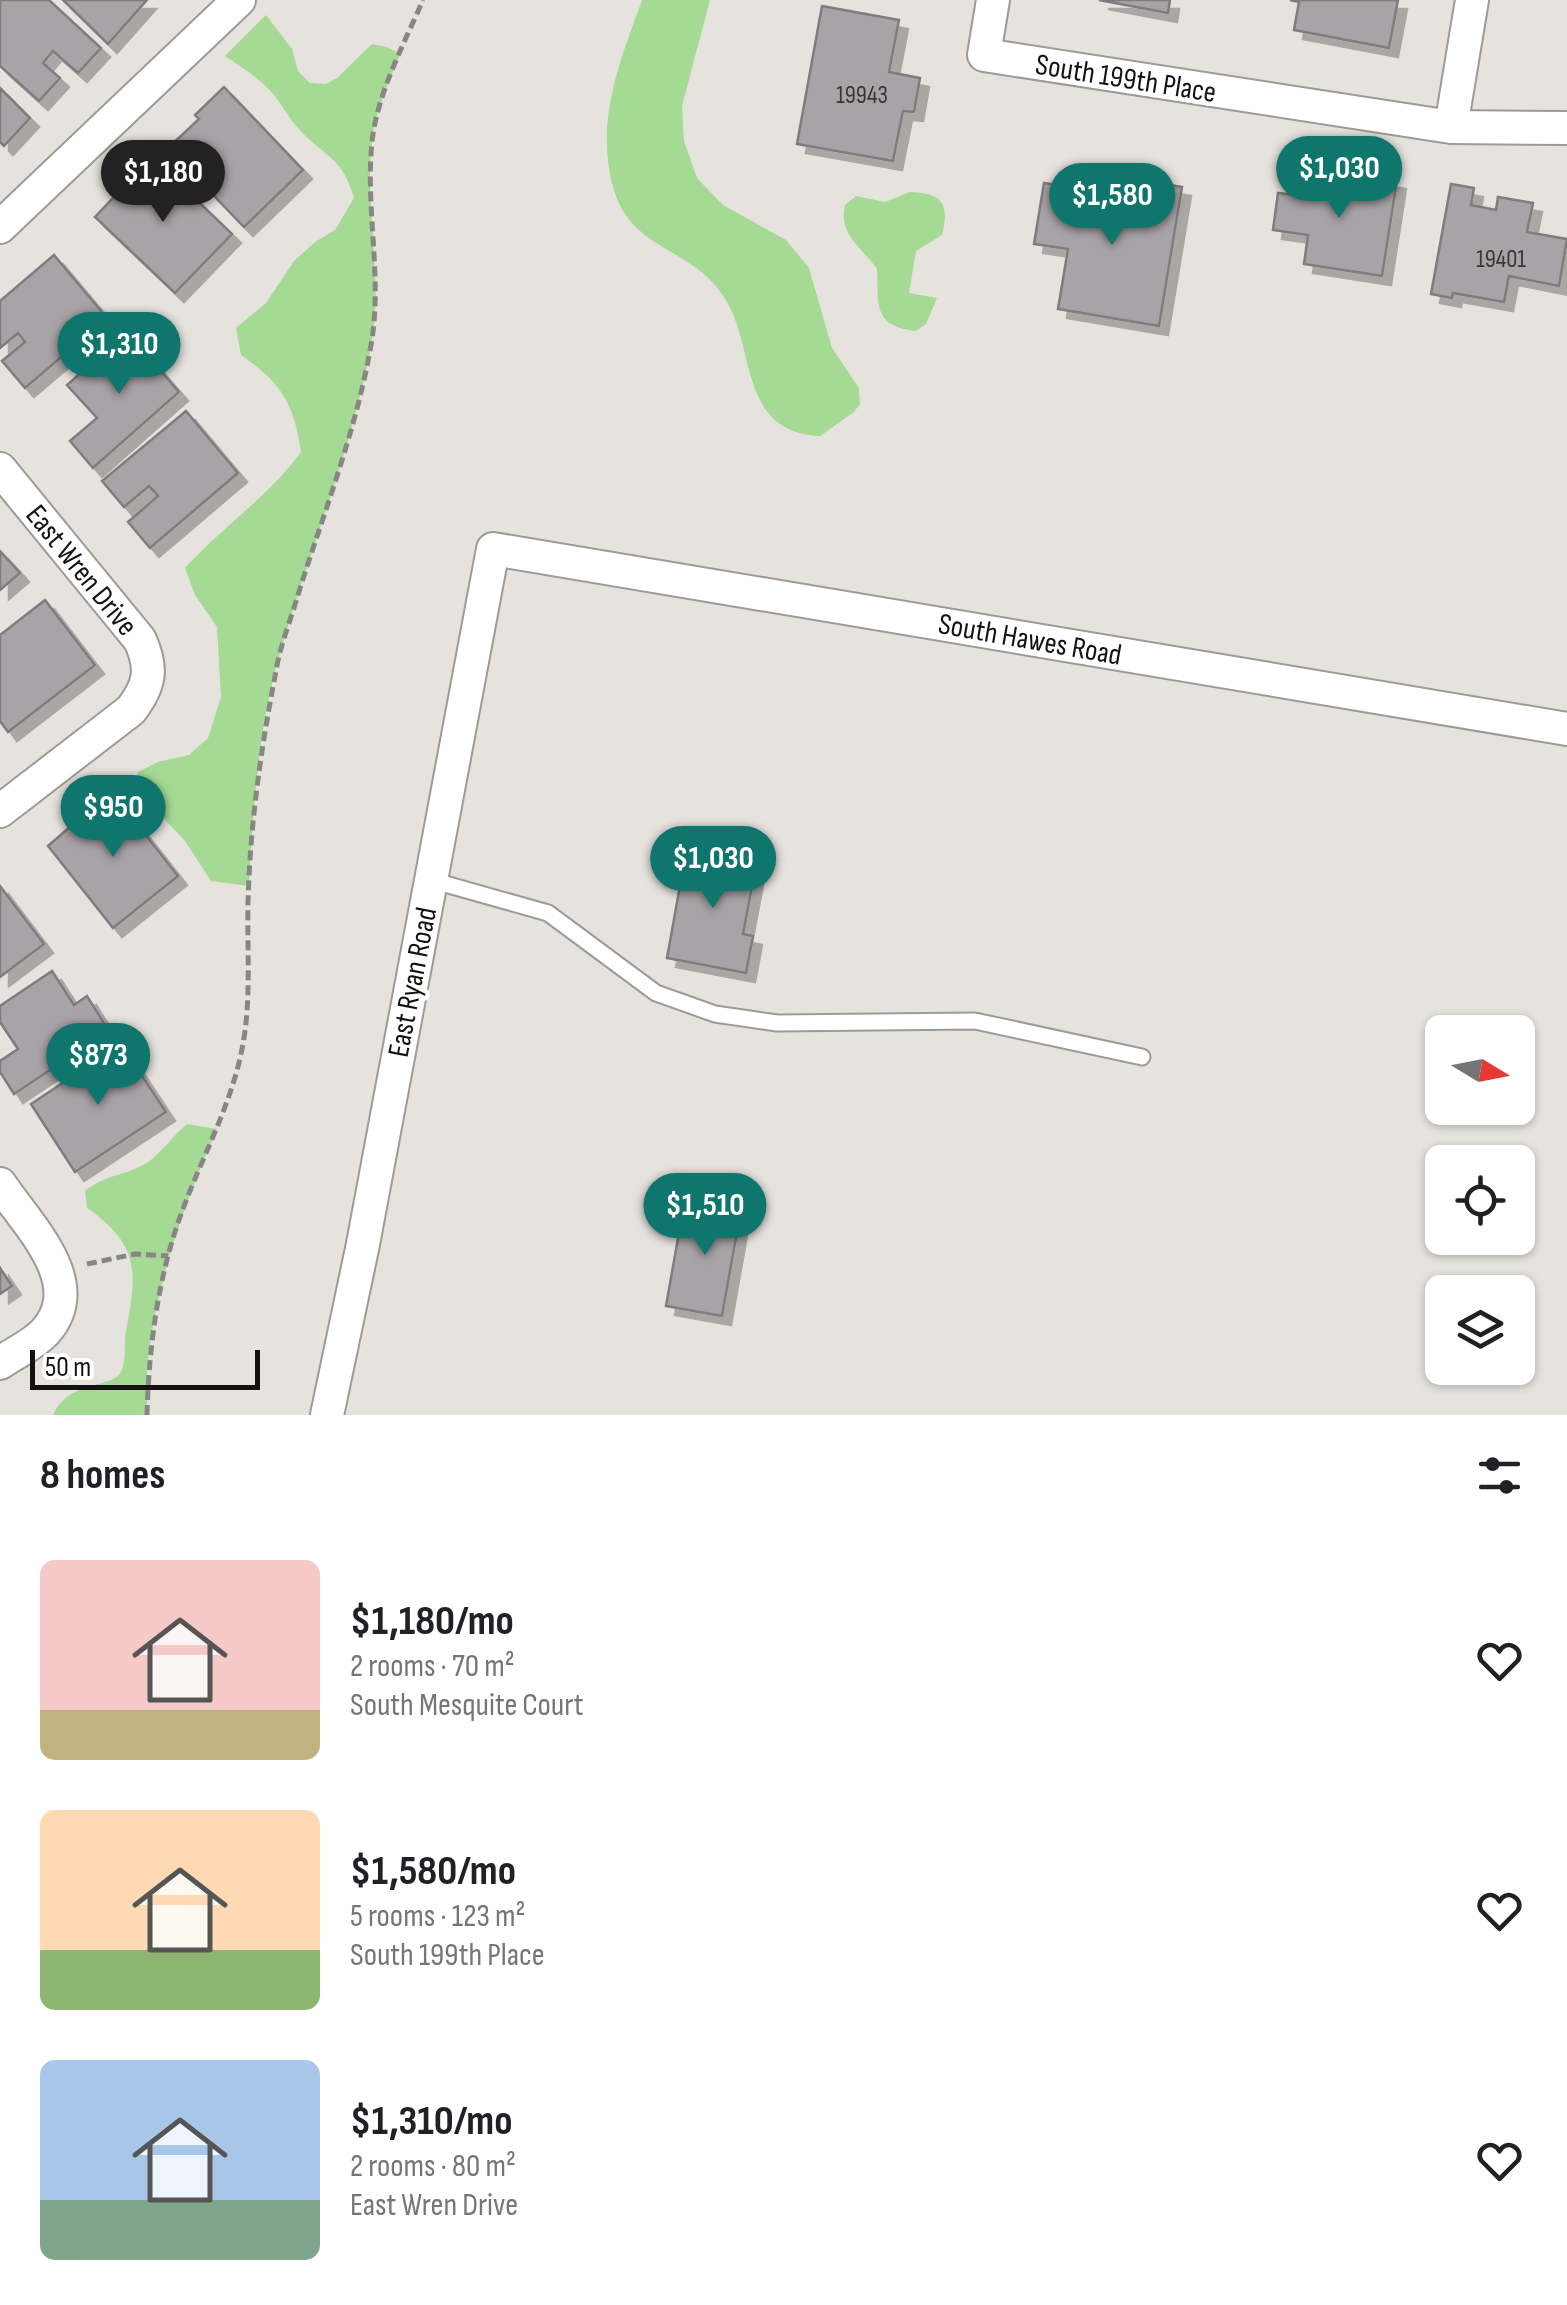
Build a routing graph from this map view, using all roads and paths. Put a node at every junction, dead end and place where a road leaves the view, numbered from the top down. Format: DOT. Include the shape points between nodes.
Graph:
graph roads {
  1 [pos="240,0"];
  2 [pos="423,0"];
  3 [pos="993,0"];
  4 [pos="1472,0"];
  5 [pos="1451,127"];
  6 [pos="1567,128"];
  7 [pos="0,227"];
  8 [pos="0,469"];
  9 [pos="493,548"];
  10 [pos="1567,729"];
  11 [pos="0,810"];
  12 [pos="431,880"];
  13 [pos="1142,1056"];
  14 [pos="0,1184"];
  15 [pos="168,1256"];
  16 [pos="56,1266"];
  17 [pos="0,1363"];
  18 [pos="146,1415"];
  19 [pos="326,1415"];
  1 -- 7 [label="street"];
  2 -- 15 [label="path" via="372,138 372,342 344,460 277,664 261,747 244,1043 231,1095"];
  3 -- 5 [label="street, South 199th Place" via="984,54"];
  4 -- 5 [label="street"];
  5 -- 6 [label="street, South 199th Place"];
  8 -- 11 [label="street, East Wren Drive" via="140,640 150,677 131,710"];
  9 -- 10 [label="street, South Hawes Road"];
  9 -- 12 [label="street, East Ryan Road"];
  12 -- 13 [label="lane" via="548,913 656,993 715,1014 777,1023 975,1021"];
  12 -- 19 [label="street, East Ryan Road"];
  14 -- 16 [label="street"];
  15 -- 16 [label="path"];
  15 -- 18 [label="path" via="149,1347"];
  16 -- 17 [label="street" via="62,1284 56,1318 42,1336"];
}
